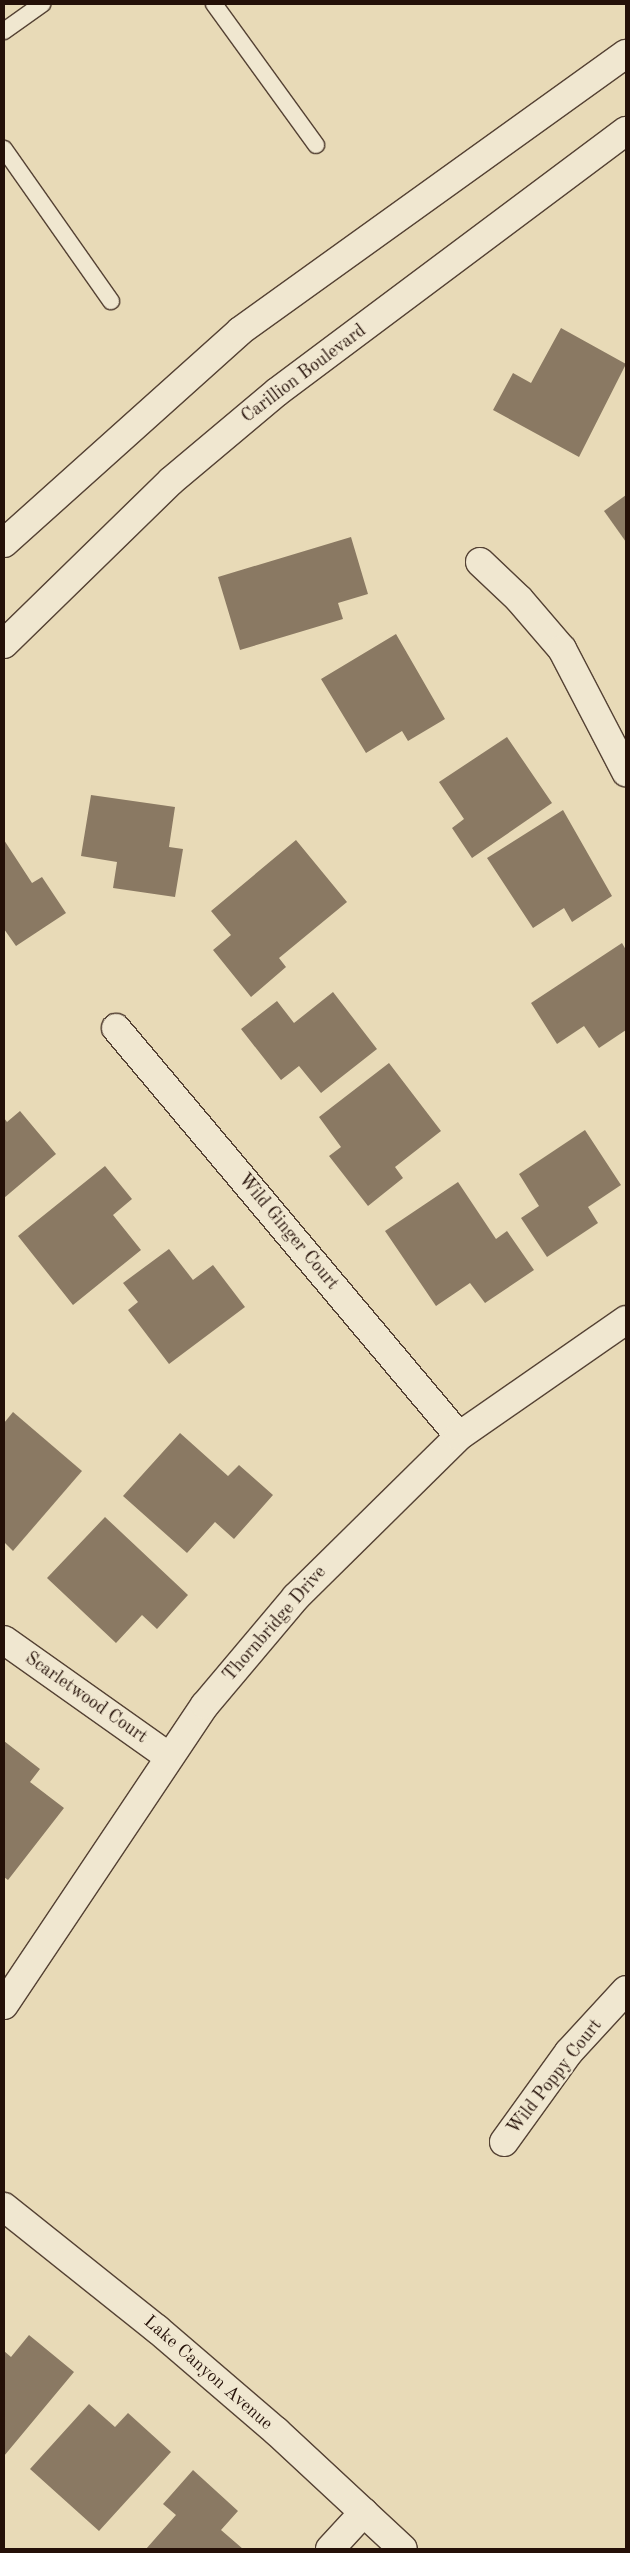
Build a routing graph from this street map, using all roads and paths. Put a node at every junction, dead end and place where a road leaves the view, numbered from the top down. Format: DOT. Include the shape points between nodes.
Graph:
graph roads {
  1 [pos="42,4"];
  2 [pos="214,4"];
  3 [pos="4,31"];
  4 [pos="626,54"];
  5 [pos="626,131"];
  6 [pos="316,145"];
  7 [pos="4,149"];
  8 [pos="111,301"];
  9 [pos="4,543"];
  10 [pos="480,562"];
  11 [pos="4,644"];
  12 [pos="626,772"];
  13 [pos="116,1028"];
  14 [pos="626,1320"];
  15 [pos="459,1436"];
  16 [pos="4,1640"];
  17 [pos="169,1757"];
  18 [pos="626,1990"];
  19 [pos="4,2005"];
  20 [pos="504,2142"];
  21 [pos="4,2207"];
  22 [pos="364,2512"];
  23 [pos="330,2549"];
  24 [pos="403,2549"];
  1 -- 3 [label="lane"];
  2 -- 6 [label="lane"];
  4 -- 9 [label="street" via="240,330"];
  5 -- 11 [label="street, Carillion Boulevard" via="277,392 171,481"];
  7 -- 8 [label="lane"];
  10 -- 12 [label="street" via="519,599 562,649"];
  13 -- 15 [label="street, Wild Ginger Court"];
  14 -- 15 [label="street, Thornbridge Drive"];
  15 -- 17 [label="street, Thornbridge Drive" via="296,1597 205,1705"];
  16 -- 17 [label="street, Scarletwood Court"];
  17 -- 19 [label="street, Thornbridge Drive"];
  18 -- 20 [label="street, Wild Poppy Court" via="569,2052"];
  21 -- 22 [label="street, Lake Canyon Avenue" via="157,2329"];
  22 -- 23 [label="street"];
  22 -- 24 [label="street, Lake Canyon Avenue"];
}
